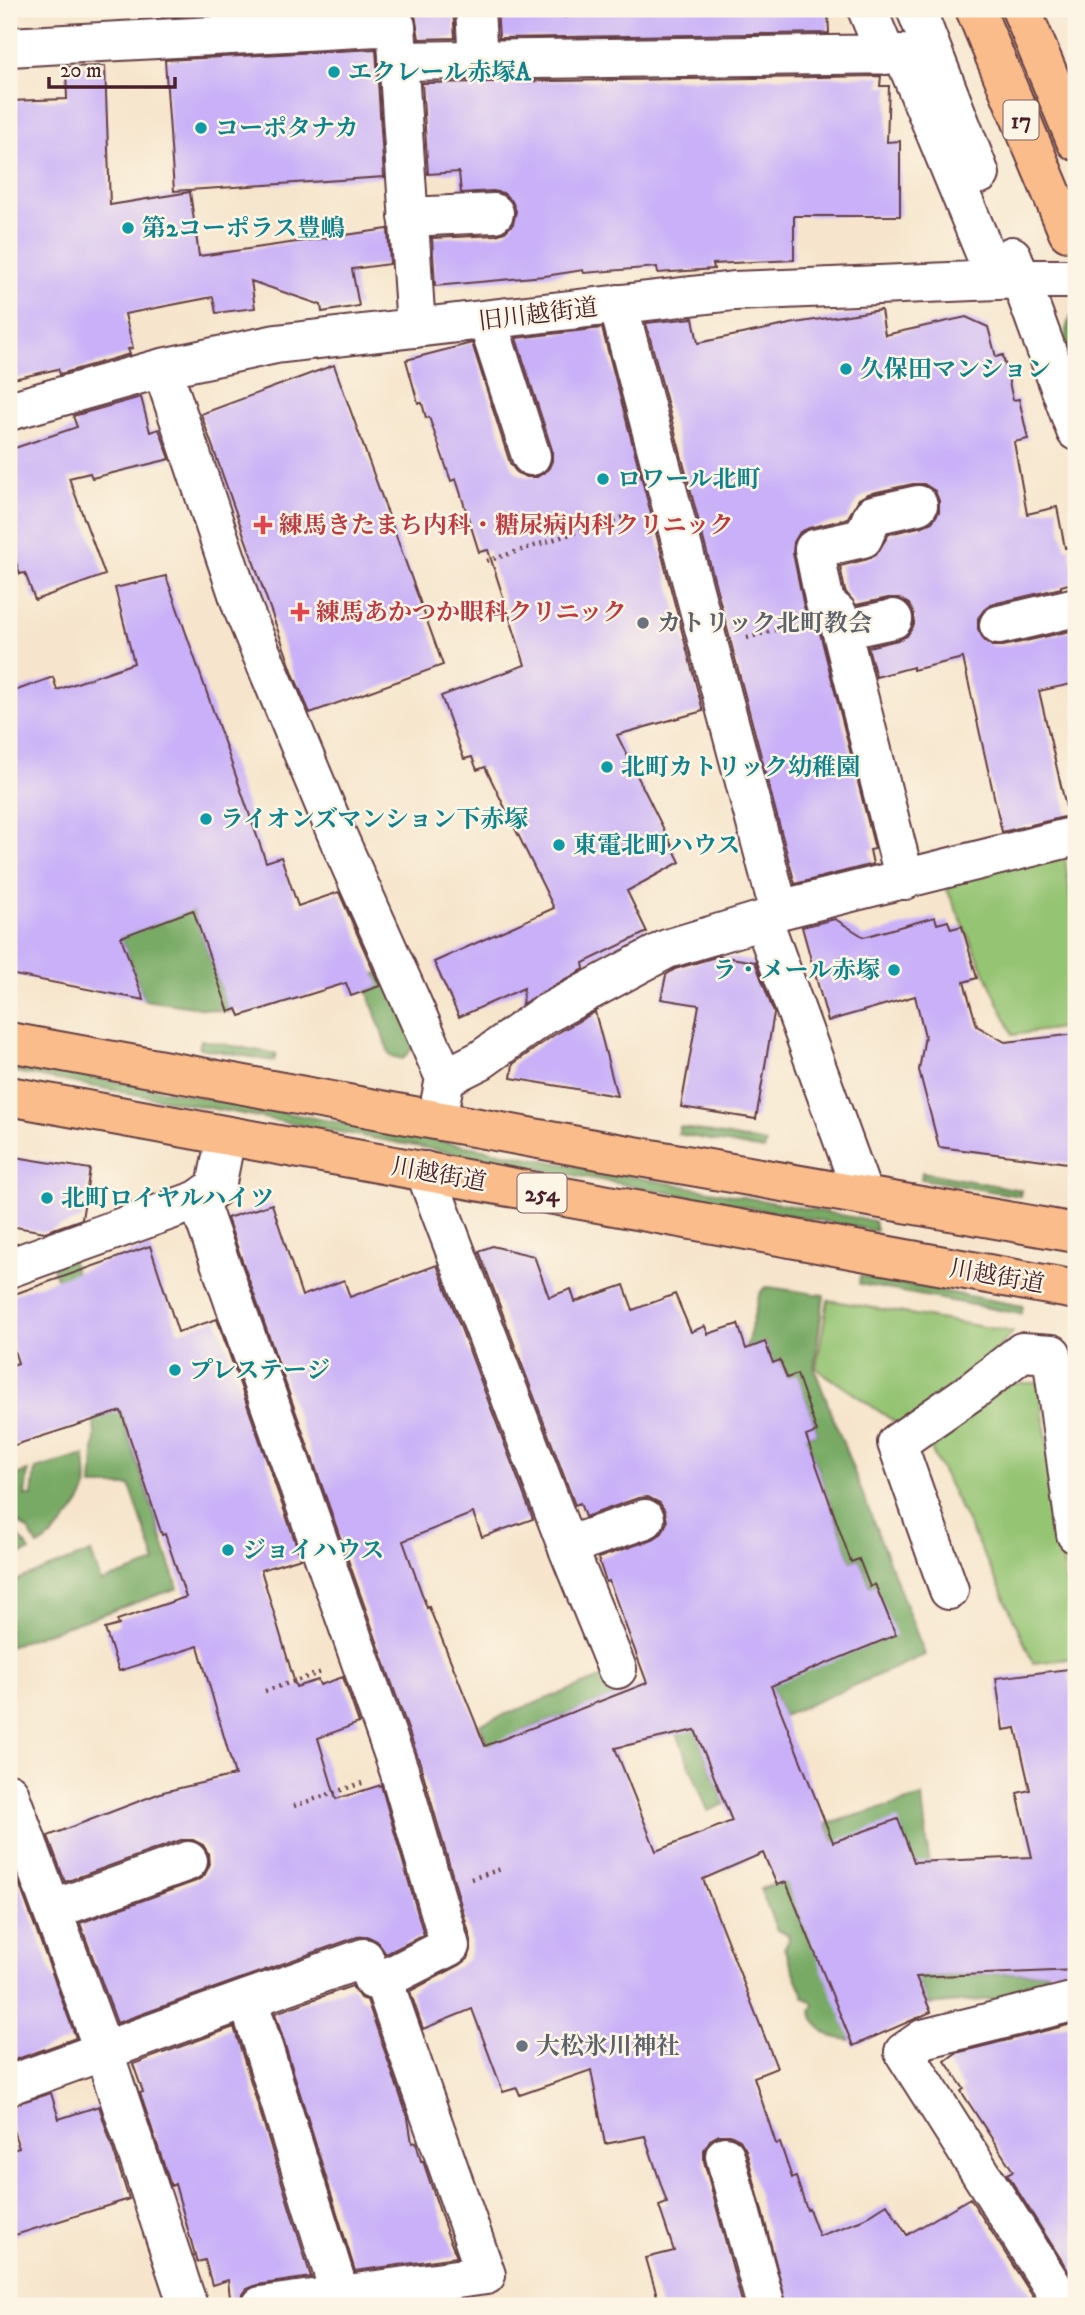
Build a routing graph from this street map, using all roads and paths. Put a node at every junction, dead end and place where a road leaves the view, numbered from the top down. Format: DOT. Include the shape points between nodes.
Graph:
graph roads {
  1 [pos="475,9"];
  2 [pos="867,9"];
  3 [pos="916,9"];
  4 [pos="975,9"];
  5 [pos="1021,9"];
  6 [pos="9,47"];
  7 [pos="886,55"];
  8 [pos="398,61"];
  9 [pos="478,61"];
  10 [pos="1076,141"];
  11 [pos="494,213"];
  12 [pos="408,217"];
  13 [pos="1068,232"];
  14 [pos="1009,279"];
  15 [pos="1076,279"];
  16 [pos="618,304"];
  17 [pos="487,320"];
  18 [pos="416,328"];
  19 [pos="162,368"];
  20 [pos="9,411"];
  21 [pos="1076,431"];
  22 [pos="531,456"];
  23 [pos="671,502"];
  24 [pos="918,505"];
  25 [pos="487,561"];
  26 [pos="1076,607"];
  27 [pos="893,619"];
  28 [pos="839,622"];
  29 [pos="999,625"];
  30 [pos="709,649"];
  31 [pos="1076,836"];
  32 [pos="905,880"];
  33 [pos="771,915"];
  34 [pos="9,1042"];
  35 [pos="445,1078"];
  36 [pos="9,1096"];
  37 [pos="437,1120"];
  38 [pos="226,1136"];
  39 [pos="425,1171"];
  40 [pos="863,1195"];
  41 [pos="198,1200"];
  42 [pos="1076,1233"];
  43 [pos="9,1268"];
  44 [pos="1076,1290"];
  45 [pos="645,1519"];
  46 [pos="1076,1534"];
  47 [pos="567,1546"];
  48 [pos="949,1590"];
  49 [pos="360,1660"];
  50 [pos="617,1669"];
  51 [pos="265,1691"];
  52 [pos="399,1770"];
  53 [pos="9,1793"];
  54 [pos="294,1806"];
  55 [pos="188,1861"];
  56 [pos="52,1910"];
  57 [pos="383,1980"];
  58 [pos="248,1999"];
  59 [pos="1076,2001"];
  60 [pos="103,2049"];
  61 [pos="9,2085"];
  62 [pos="725,2156"];
  63 [pos="340,2295"];
  64 [pos="188,2306"];
  65 [pos="261,2306"];
  66 [pos="766,2306"];
  67 [pos="1065,2306"];
  1 -- 9 [label="street"];
  2 -- 7 [label="street"];
  3 -- 14 [label="street"];
  4 -- 13 [label="highway, 17"];
  5 -- 10 [label="highway, 17"];
  6 -- 8 [label="street" via="396,26"];
  7 -- 9 [label="street"];
  7 -- 14 [label="street" via="902,54"];
  8 -- 9 [label="street"];
  8 -- 12 [label="street"];
  11 -- 12 [label="street"];
  12 -- 18 [label="street"];
  14 -- 15 [label="street, 旧川越街道"];
  14 -- 16 [label="street, 旧川越街道" via="734,291"];
  14 -- 21 [label="street"];
  16 -- 17 [label="street, 旧川越街道"];
  16 -- 23 [label="street"];
  17 -- 18 [label="street, 旧川越街道"];
  17 -- 22 [label="street"];
  18 -- 19 [label="street, 旧川越街道" via="276,344"];
  19 -- 20 [label="street, 旧川越街道"];
  19 -- 35 [label="street" via="243,609"];
  23 -- 25 [label="path"];
  23 -- 30 [label="street"];
  24 -- 28 [label="street" via="873,515 863,538 814,549 825,603"];
  26 -- 29 [label="street"];
  27 -- 28 [label="street"];
  28 -- 30 [label="path"];
  28 -- 32 [label="street"];
  30 -- 33 [label="street"];
  31 -- 32 [label="street"];
  32 -- 33 [label="street"];
  33 -- 35 [label="street" via="667,949 542,1016 481,1060"];
  33 -- 40 [label="street"];
  34 -- 37 [label="highway, 254"];
  35 -- 37 [label="street"];
  36 -- 38 [label="highway, 川越街道 / 254"];
  37 -- 40 [label="highway, 254"];
  38 -- 39 [label="highway, 川越街道 / 254"];
  38 -- 41 [label="street" via="216,1187"];
  39 -- 44 [label="highway, 川越街道 / 254"];
  39 -- 47 [label="street"];
  40 -- 42 [label="highway, 254"];
  41 -- 43 [label="street"];
  41 -- 49 [label="street"];
  45 -- 47 [label="street"];
  46 -- 48 [label="street" via="1052,1354 1022,1352 897,1443"];
  47 -- 50 [label="street"];
  49 -- 51 [label="path"];
  49 -- 52 [label="street"];
  52 -- 54 [label="path"];
  52 -- 57 [label="street" via="450,1946"];
  53 -- 56 [label="street"];
  55 -- 56 [label="street"];
  56 -- 60 [label="street"];
  57 -- 58 [label="street" via="373,1980 364,1958"];
  57 -- 63 [label="street" via="486,2275"];
  58 -- 60 [label="street"];
  58 -- 63 [label="street"];
  59 -- 67 [label="street" via="923,2039 904,2052"];
  60 -- 61 [label="street"];
  60 -- 64 [label="street"];
  62 -- 66 [label="street"];
  63 -- 65 [label="street"];
}
